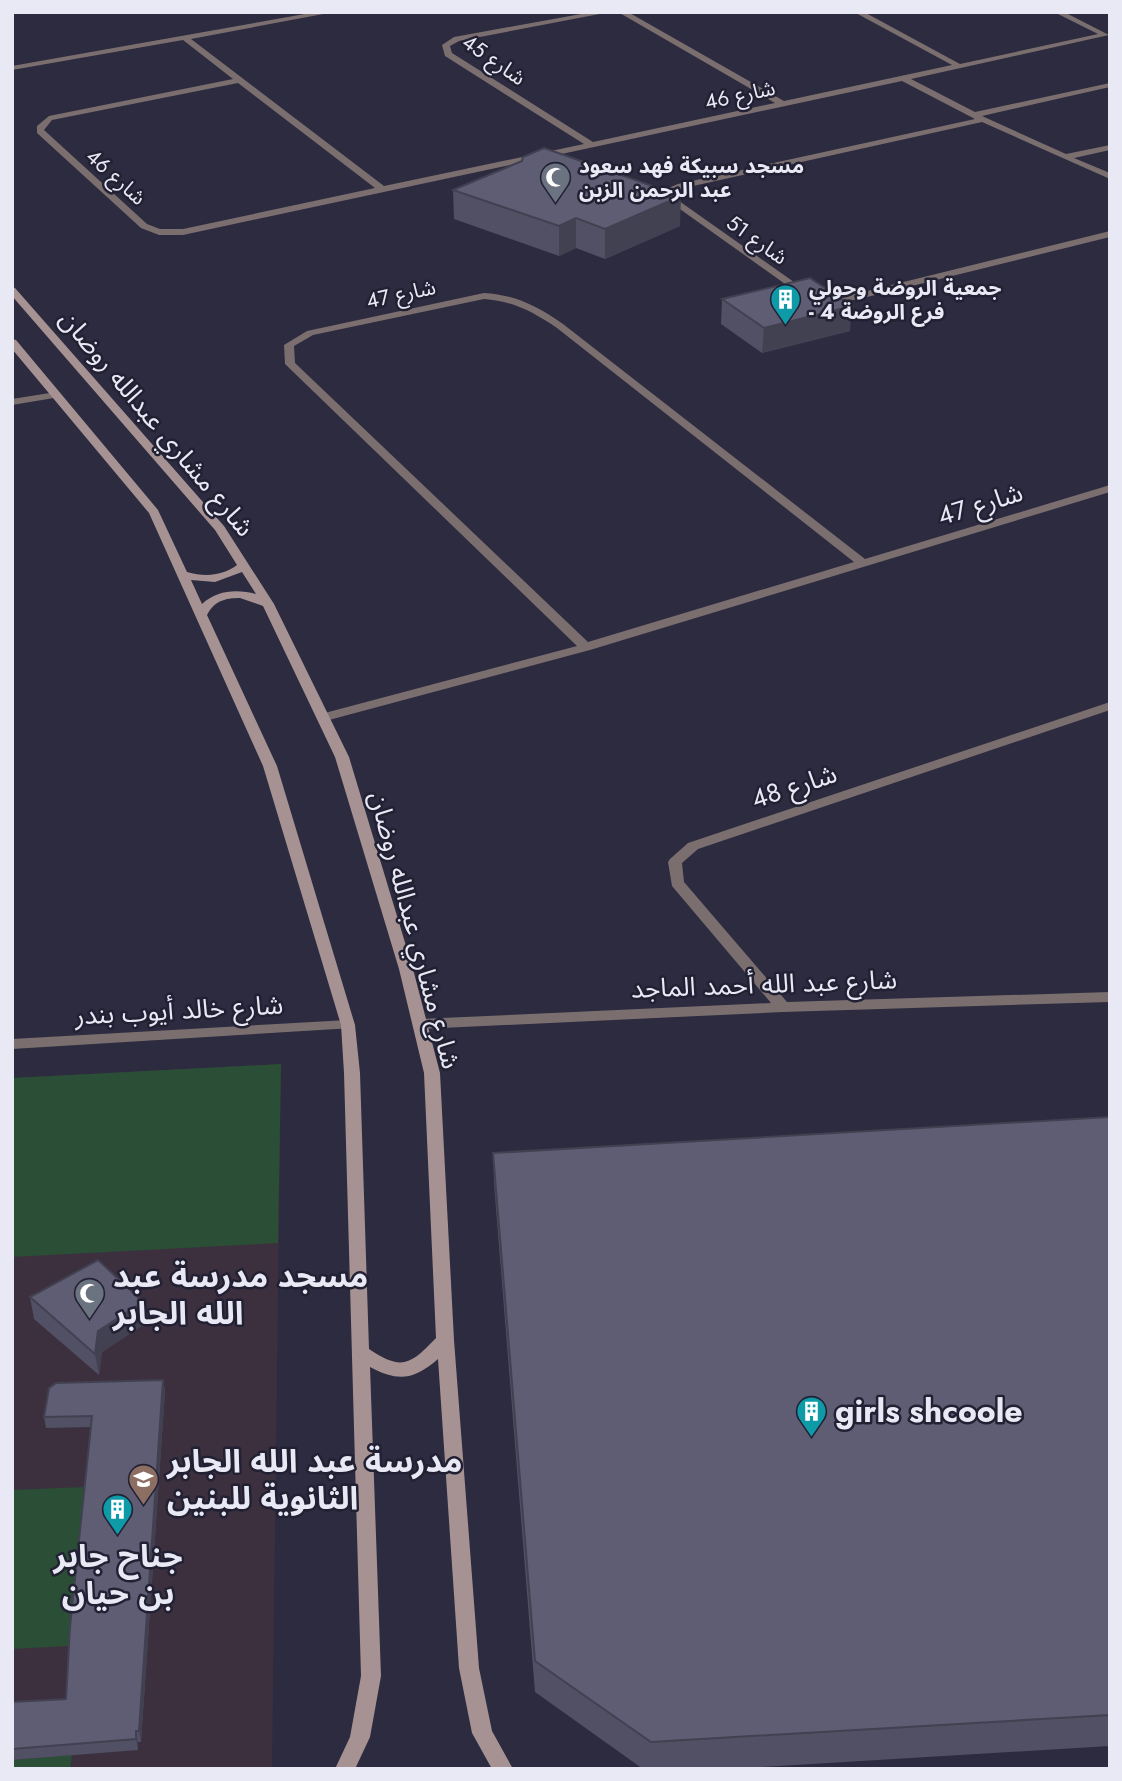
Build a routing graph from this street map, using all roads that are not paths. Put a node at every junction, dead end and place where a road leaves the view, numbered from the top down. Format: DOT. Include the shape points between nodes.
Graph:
graph roads {
  1 [pos="330,12"];
  2 [pos="606,12"];
  3 [pos="622,12"];
  4 [pos="858,12"];
  5 [pos="1058,12"];
  6 [pos="1107,36"];
  7 [pos="185,38"];
  8 [pos="957,65"];
  9 [pos="12,68"];
  10 [pos="901,77"];
  11 [pos="240,80"];
  12 [pos="1110,85"];
  13 [pos="783,104"];
  14 [pos="977,117"];
  15 [pos="592,145"];
  16 [pos="1110,147"];
  17 [pos="1065,157"];
  18 [pos="1110,176"];
  19 [pos="383,190"];
  20 [pos="1110,234"];
  21 [pos="12,290"];
  22 [pos="12,342"];
  23 [pos="56,395"];
  24 [pos="12,402"];
  25 [pos="1110,488"];
  26 [pos="863,563"];
  27 [pos="244,565"];
  28 [pos="182,574"];
  29 [pos="268,604"];
  30 [pos="201,615"];
  31 [pos="586,647"];
  32 [pos="1110,706"];
  33 [pos="325,717"];
  34 [pos="1110,997"];
  35 [pos="783,1007"];
  36 [pos="420,1024"];
  37 [pos="348,1026"];
  38 [pos="12,1044"];
  39 [pos="446,1340"];
  40 [pos="361,1352"];
  41 [pos="345,1769"];
  42 [pos="503,1769"];
  1 -- 7 [label="street"];
  2 -- 15 [label="street, شارع 45" via="457,39 446,45 448,54"];
  3 -- 13 [label="street"];
  4 -- 8 [label="street"];
  5 -- 6 [label="street"];
  6 -- 8 [label="street, شارع 46"];
  7 -- 9 [label="street"];
  7 -- 11 [label="street"];
  8 -- 10 [label="street, شارع 46"];
  10 -- 13 [label="street, شارع 46"];
  10 -- 14 [label="street"];
  11 -- 19 [label="street"];
  11 -- 19 [label="street, شارع 46" via="49,118 40,131 144,226 159,232 183,232"];
  12 -- 14 [label="street"];
  13 -- 15 [label="street, شارع 46"];
  14 -- 17 [label="street"];
  14 -- 20 [label="street, شارع 51" via="681,186 667,197 798,289 840,297"];
  15 -- 19 [label="street, شارع 46"];
  16 -- 17 [label="street"];
  17 -- 18 [label="street"];
  21 -- 27 [label="street, شارع مشاري عبدالله روضان" via="220,528"];
  22 -- 23 [label="street"];
  23 -- 24 [label="street"];
  23 -- 28 [label="street" via="153,512"];
  25 -- 26 [label="street, شارع 47"];
  26 -- 31 [label="street, شارع 47"];
  26 -- 31 [label="street, شارع 47" via="560,326 510,296 484,296 310,332 289,345 290,364"];
  27 -- 28 [label="street" via="224,577 201,579"];
  27 -- 29 [label="street, شارع مشاري عبدالله روضان"];
  28 -- 30 [label="street"];
  29 -- 30 [label="street" via="251,596 228,595 204,607"];
  29 -- 33 [label="street, شارع مشاري عبدالله روضان"];
  30 -- 37 [label="street" via="270,766"];
  31 -- 33 [label="street, شارع 47"];
  32 -- 35 [label="street, شارع 48" via="693,846 675,862 677,883"];
  33 -- 36 [label="street, شارع مشاري عبدالله روضان" via="342,757"];
  34 -- 35 [label="street, شارع عبد الله أحمد الماجد"];
  35 -- 36 [label="street, شارع عبد الله أحمد الماجد"];
  36 -- 39 [label="street, شارع مشاري عبدالله روضان" via="432,1073"];
  37 -- 38 [label="street, شارع خالد أيوب بندر"];
  37 -- 40 [label="street"];
  39 -- 40 [label="street" via="420,1367 402,1372 382,1368"];
  39 -- 42 [label="street, شارع مشاري عبدالله روضان" via="469,1668 482,1733"];
  40 -- 41 [label="street" via="371,1676 360,1737"];
}
